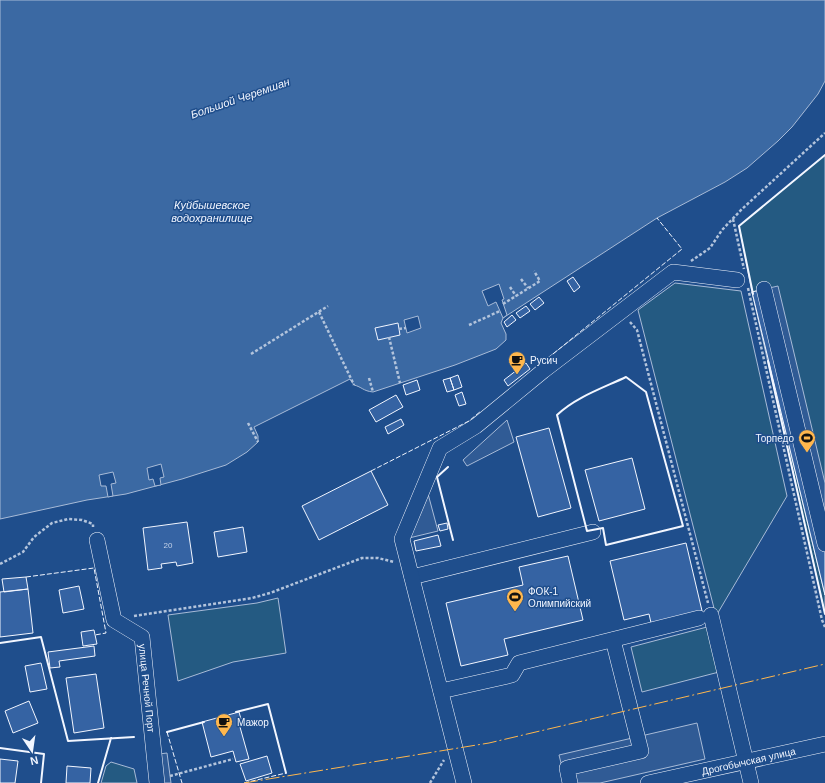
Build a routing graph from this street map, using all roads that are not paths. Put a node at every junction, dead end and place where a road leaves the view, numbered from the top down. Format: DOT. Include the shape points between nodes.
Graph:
graph roads {
  1 [pos="743,278"];
  2 [pos="764,289"];
  3 [pos="593,532"];
  4 [pos="97,540"];
  5 [pos="825,544"];
  6 [pos="411,574"];
  7 [pos="613,640"];
  8 [pos="441,691"];
  9 [pos="825,744"];
  10 [pos="746,761"];
  11 [pos="163,780"];
  12 [pos="464,783"];
  13 [pos="570,783"];
  14 [pos="648,783"];
  15 [pos="751,783"];
  1 -- 6 [label="street" via="673,272 543,371 476,426 440,448 402,539"];
  2 -- 5 [label="street"];
  3 -- 6 [label="street"];
  4 -- 11 [label="street, улица Речной Порт" via="114,620 142,637"];
  6 -- 8 [label="street"];
  7 -- 8 [label="street" via="518,663 512,675"];
  7 -- 10 [label="street" via="705,617"];
  7 -- 13 [label="street" via="641,751 566,768"];
  8 -- 12 [label="street"];
  9 -- 10 [label="street, Дрогобычская улица"];
  10 -- 14 [label="street, Дрогобычская улица"];
  10 -- 15 [label="street"];
}
